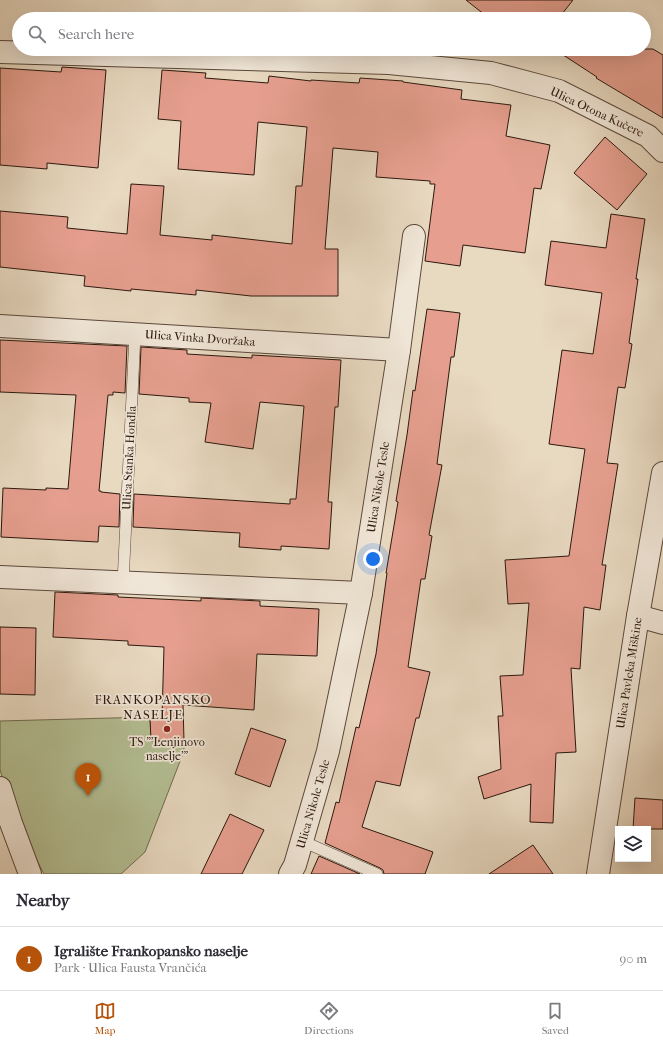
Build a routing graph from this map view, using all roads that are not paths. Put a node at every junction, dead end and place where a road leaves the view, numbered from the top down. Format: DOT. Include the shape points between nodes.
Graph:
graph roads {
  1 [pos="0,52"];
  2 [pos="12,52"];
  3 [pos="156,56"];
  4 [pos="663,151"];
  5 [pos="414,236"];
  6 [pos="0,326"];
  7 [pos="135,334"];
  8 [pos="399,350"];
  9 [pos="663,473"];
  10 [pos="0,577"];
  11 [pos="123,583"];
  12 [pos="361,593"];
  13 [pos="638,616"];
  14 [pos="663,623"];
  15 [pos="0,788"];
  16 [pos="302,841"];
  17 [pos="30,874"];
  18 [pos="290,874"];
  19 [pos="377,874"];
  20 [pos="598,874"];
  1 -- 2 [label="street, Ulica Otona Kučere"];
  3 -- 4 [label="street, Ulica Otona Kučere" via="389,62 491,73 558,91 648,136"];
  5 -- 8 [label="street, Ulica Nikole Tesle"];
  6 -- 7 [label="street, Ulica Vinka Dvoržaka"];
  7 -- 8 [label="street, Ulica Vinka Dvoržaka"];
  7 -- 11 [label="lane, Ulica Stanka Hondla"];
  8 -- 12 [label="street, Ulica Nikole Tesle"];
  9 -- 13 [label="street, Ulica Pavleka Miškine"];
  10 -- 11 [label="street"];
  11 -- 12 [label="street"];
  12 -- 16 [label="street, Ulica Nikole Tesle" via="328,751"];
  13 -- 14 [label="street"];
  13 -- 20 [label="street, Ulica Pavleka Miškine"];
  15 -- 17 [label="street"];
  16 -- 18 [label="street, Ulica Nikole Tesle"];
  16 -- 19 [label="lane"];
}
